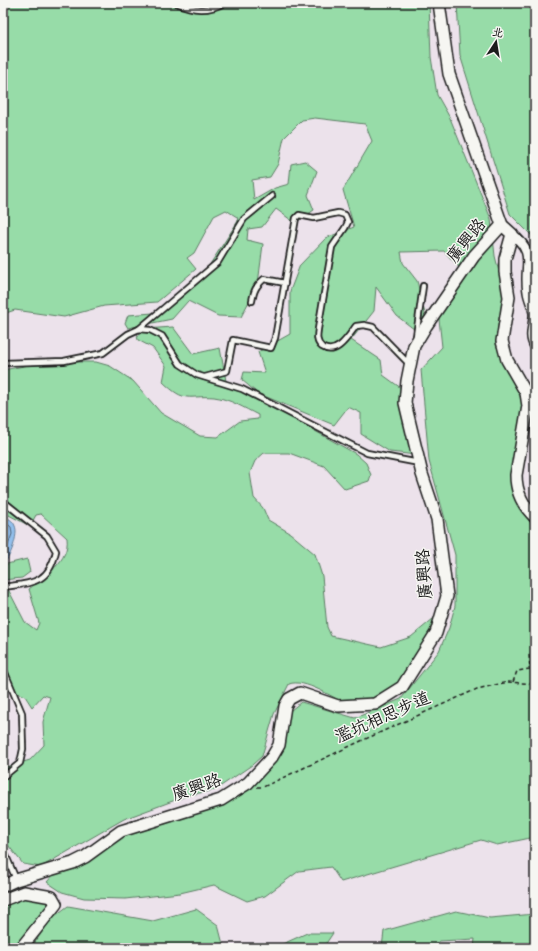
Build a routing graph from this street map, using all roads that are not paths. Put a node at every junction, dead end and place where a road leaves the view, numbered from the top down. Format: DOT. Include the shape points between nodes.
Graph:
graph roads {
  1 [pos="176,3"];
  2 [pos="224,3"];
  3 [pos="439,3"];
  4 [pos="272,196"];
  5 [pos="502,225"];
  6 [pos="512,234"];
  7 [pos="285,283"];
  8 [pos="423,286"];
  9 [pos="252,301"];
  10 [pos="139,329"];
  11 [pos="535,329"];
  12 [pos="416,344"];
  13 [pos="533,344"];
  14 [pos="3,363"];
  15 [pos="410,365"];
  16 [pos="206,377"];
  17 [pos="419,463"];
  18 [pos="3,501"];
  19 [pos="535,518"];
  20 [pos="3,587"];
  21 [pos="3,668"];
  22 [pos="3,777"];
  23 [pos="3,850"];
  24 [pos="16,880"];
  25 [pos="3,886"];
  26 [pos="3,900"];
  27 [pos="21,948"];
  1 -- 2 [label="lane" via="200,10"];
  3 -- 5 [label="street, 廣興路" via="449,74"];
  4 -- 10 [label="lane" via="244,219 218,262"];
  5 -- 6 [label="street"];
  5 -- 12 [label="street, 廣興路" via="474,256"];
  6 -- 13 [label="street" via="528,251 527,292 534,313"];
  6 -- 19 [label="street" via="505,259 509,297 502,341 507,360 526,393 528,406 516,484 523,504"];
  7 -- 9 [label="lane" via="264,279 253,292"];
  7 -- 15 [label="lane" via="296,218 299,215 314,218 338,213 345,215 348,222 332,247 318,329 317,338 320,345 326,350 336,349 356,326 364,325 373,327"];
  7 -- 16 [label="lane" via="271,348 233,340 227,371"];
  8 -- 12 [label="lane"];
  10 -- 14 [label="lane" via="103,353 64,361"];
  10 -- 16 [label="lane" via="150,330 162,336 180,364 197,375"];
  11 -- 13 [label="lane"];
  12 -- 15 [label="street, 廣興路"];
  15 -- 17 [label="street, 廣興路" via="405,403"];
  16 -- 17 [label="lane" via="242,389 367,453"];
  17 -- 24 [label="street, 廣興路" via="437,519 447,596 436,633 402,687 375,704 338,706 300,693 289,699 285,706 279,744 272,757 244,786 221,800 121,831 73,863"];
  18 -- 20 [label="lane" via="47,536 56,551 49,572 43,578 36,582"];
  21 -- 22 [label="lane" via="22,713 23,749 20,763"];
  23 -- 24 [label="lane"];
  24 -- 25 [label="street, 廣興路"];
  26 -- 27 [label="street" via="24,892 52,897 56,904"];
}
